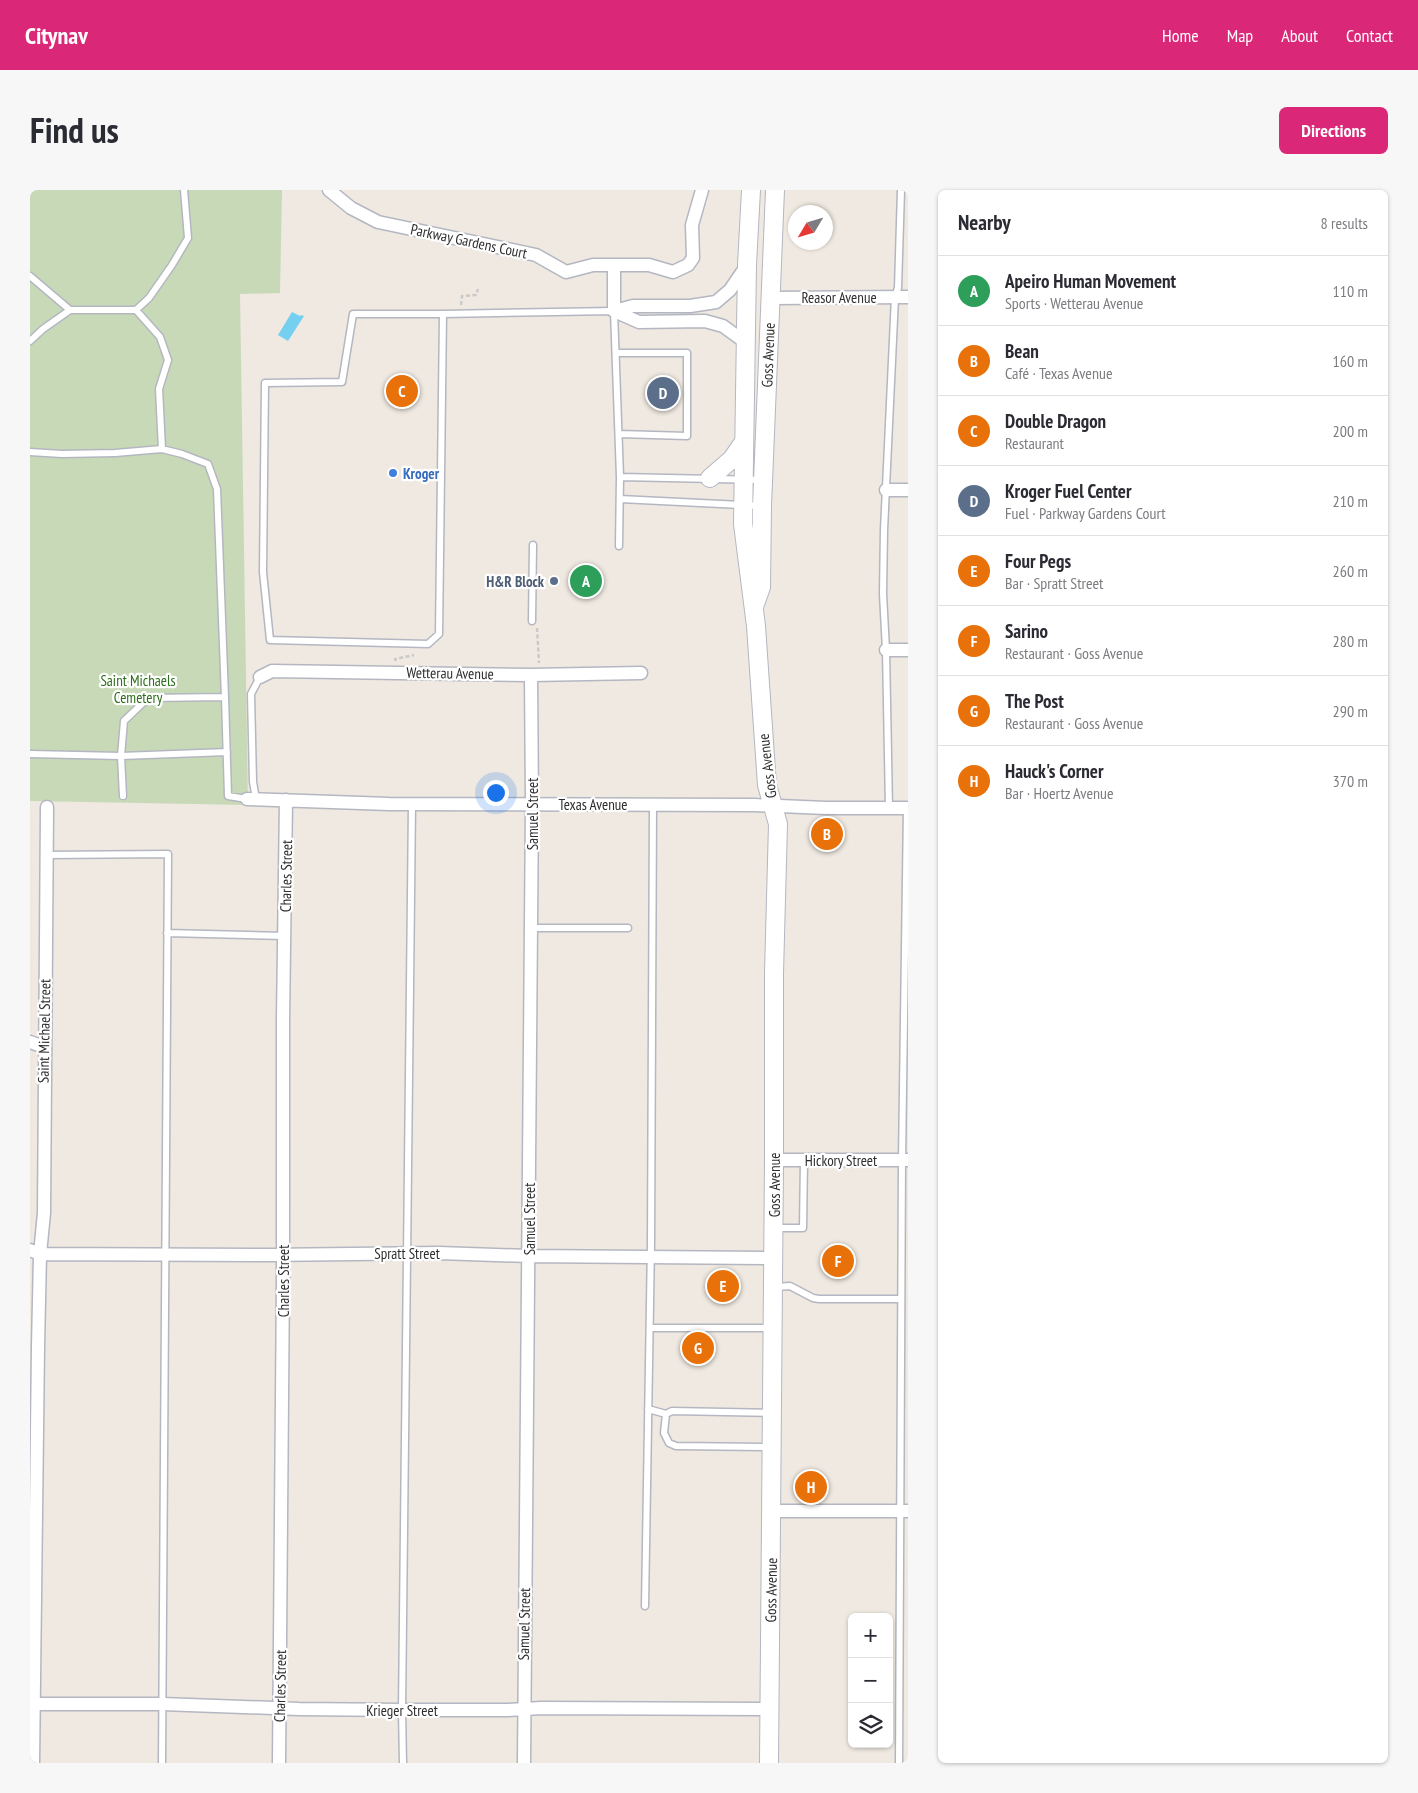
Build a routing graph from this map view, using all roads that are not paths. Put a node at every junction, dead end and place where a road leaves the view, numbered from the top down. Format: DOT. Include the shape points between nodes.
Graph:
graph roads {
  1 [pos="184,190"];
  2 [pos="329,190"];
  3 [pos="702,190"];
  4 [pos="751,190"];
  5 [pos="775,190"];
  6 [pos="901,190"];
  7 [pos="747,265"];
  8 [pos="614,266"];
  9 [pos="30,276"];
  10 [pos="901,297"];
  11 [pos="771,298"];
  12 [pos="70,310"];
  13 [pos="136,310"];
  14 [pos="614,311"];
  15 [pos="443,314"];
  16 [pos="30,341"];
  17 [pos="746,342"];
  18 [pos="616,353"];
  19 [pos="619,434"];
  20 [pos="743,443"];
  21 [pos="162,449"];
  22 [pos="30,452"];
  23 [pos="620,477"];
  24 [pos="710,478"];
  25 [pos="743,479"];
  26 [pos="763,480"];
  27 [pos="886,490"];
  28 [pos="908,490"];
  29 [pos="620,499"];
  30 [pos="743,504"];
  31 [pos="762,506"];
  32 [pos="533,545"];
  33 [pos="619,546"];
  34 [pos="754,609"];
  35 [pos="532,622"];
  36 [pos="886,650"];
  37 [pos="908,650"];
  38 [pos="642,673"];
  39 [pos="535,675"];
  40 [pos="260,677"];
  41 [pos="225,697"];
  42 [pos="227,752"];
  43 [pos="30,754"];
  44 [pos="121,756"];
  45 [pos="123,796"];
  46 [pos="252,799"];
  47 [pos="286,800"];
  48 [pos="412,804"];
  49 [pos="532,804"];
  50 [pos="654,805"];
  51 [pos="772,806"];
  52 [pos="47,807"];
  53 [pos="889,808"];
  54 [pos="907,808"];
  55 [pos="46,855"];
  56 [pos="531,928"];
  57 [pos="628,928"];
  58 [pos="167,933"];
  59 [pos="285,936"];
  60 [pos="30,1042"];
  61 [pos="44,1047"];
  62 [pos="774,1160"];
  63 [pos="804,1160"];
  64 [pos="905,1160"];
  65 [pos="774,1228"];
  66 [pos="35,1252"];
  67 [pos="408,1252"];
  68 [pos="164,1254"];
  69 [pos="283,1254"];
  70 [pos="528,1256"];
  71 [pos="651,1257"];
  72 [pos="774,1258"];
  73 [pos="773,1287"];
  74 [pos="34,1296"];
  75 [pos="902,1298"];
  76 [pos="650,1328"];
  77 [pos="773,1328"];
  78 [pos="648,1409"];
  79 [pos="772,1413"];
  80 [pos="666,1414"];
  81 [pos="772,1447"];
  82 [pos="771,1511"];
  83 [pos="904,1511"];
  84 [pos="645,1606"];
  85 [pos="34,1704"];
  86 [pos="162,1704"];
  87 [pos="279,1708"];
  88 [pos="523,1708"];
  89 [pos="770,1709"];
  90 [pos="402,1710"];
  91 [pos="33,1763"];
  92 [pos="162,1763"];
  93 [pos="279,1763"];
  94 [pos="403,1763"];
  95 [pos="524,1763"];
  96 [pos="769,1763"];
  97 [pos="900,1763"];
  1 -- 13 [label="lane" via="188,238 149,298"];
  2 -- 8 [label="street, Parkway Gardens Court" via="351,208 378,222 536,255 566,272 593,265"];
  3 -- 8 [label="street, Parkway Gardens Court" via="692,225 693,258 688,265 673,272 649,265"];
  4 -- 7 [label="main road, Goss Avenue"];
  5 -- 11 [label="main road, Goss Avenue"];
  6 -- 10 [label="lane" via="898,288"];
  7 -- 14 [label="street" via="730,290 716,302 690,306 633,306"];
  7 -- 17 [label="main road, Goss Avenue"];
  8 -- 14 [label="street"];
  9 -- 12 [label="lane"];
  10 -- 11 [label="street, Reasor Avenue"];
  10 -- 27 [label="lane"];
  11 -- 26 [label="main road, Goss Avenue"];
  12 -- 13 [label="lane"];
  12 -- 16 [label="lane"];
  13 -- 21 [label="lane" via="160,337 168,360 159,389"];
  14 -- 15 [label="lane"];
  14 -- 17 [label="street" via="639,322 705,321 723,326"];
  14 -- 18 [label="lane"];
  15 -- 15 [label="lane" via="439,634 428,644 270,640 263,572 265,383 342,382 353,314"];
  17 -- 20 [label="main road, Goss Avenue"];
  18 -- 19 [label="lane"];
  18 -- 19 [label="lane" via="688,353 687,436"];
  19 -- 23 [label="lane"];
  20 -- 24 [label="main road" via="732,459"];
  20 -- 25 [label="main road, Goss Avenue"];
  21 -- 22 [label="lane" via="106,453"];
  21 -- 41 [label="lane" via="208,464 217,489"];
  23 -- 24 [label="lane"];
  23 -- 29 [label="lane"];
  24 -- 25 [label="lane"];
  25 -- 26 [label="lane"];
  25 -- 30 [label="main road, Goss Avenue"];
  26 -- 31 [label="main road, Goss Avenue"];
  27 -- 28 [label="street"];
  27 -- 36 [label="lane" via="883,594"];
  29 -- 30 [label="lane"];
  29 -- 33 [label="lane"];
  30 -- 31 [label="lane"];
  30 -- 34 [label="main road, Goss Avenue"];
  31 -- 34 [label="main road, Goss Avenue" via="761,587"];
  32 -- 35 [label="lane"];
  34 -- 51 [label="main road, Goss Avenue" via="767,785"];
  36 -- 37 [label="street"];
  36 -- 53 [label="lane"];
  38 -- 39 [label="street, Wetterau Avenue"];
  39 -- 40 [label="street, Wetterau Avenue" via="272,671"];
  39 -- 49 [label="street, Samuel Street"];
  40 -- 46 [label="lane" via="252,694"];
  41 -- 42 [label="lane"];
  41 -- 44 [label="lane" via="148,698 124,721"];
  42 -- 44 [label="lane"];
  42 -- 46 [label="lane" via="228,796"];
  43 -- 44 [label="lane"];
  44 -- 45 [label="lane"];
  46 -- 47 [label="street, Texas Avenue"];
  47 -- 48 [label="street, Texas Avenue"];
  47 -- 59 [label="street, Charles Street"];
  48 -- 49 [label="street, Texas Avenue"];
  48 -- 67 [label="lane"];
  49 -- 50 [label="street, Texas Avenue"];
  49 -- 56 [label="street, Samuel Street"];
  50 -- 51 [label="street, Texas Avenue"];
  50 -- 71 [label="lane"];
  51 -- 53 [label="street, Texas Avenue"];
  51 -- 62 [label="main road, Goss Avenue" via="778,824"];
  52 -- 55 [label="street, Saint Michael Street"];
  53 -- 54 [label="street, Texas Avenue"];
  54 -- 64 [label="lane"];
  55 -- 58 [label="lane" via="168,854"];
  55 -- 61 [label="street, Saint Michael Street"];
  56 -- 57 [label="lane"];
  56 -- 70 [label="street, Samuel Street"];
  58 -- 59 [label="lane"];
  58 -- 68 [label="lane"];
  59 -- 69 [label="street, Charles Street"];
  60 -- 61 [label="street"];
  61 -- 66 [label="street, Saint Michael Street" via="44,1213"];
  62 -- 63 [label="street, Hickory Street"];
  62 -- 65 [label="main road, Goss Avenue"];
  63 -- 64 [label="street, Hickory Street"];
  63 -- 65 [label="lane" via="803,1228"];
  64 -- 75 [label="lane"];
  65 -- 72 [label="main road, Goss Avenue"];
  66 -- 68 [label="street, Spratt Street"];
  66 -- 74 [label="street, Saint Michael Street"];
  67 -- 69 [label="street, Spratt Street"];
  67 -- 70 [label="street, Spratt Street"];
  67 -- 90 [label="lane"];
  68 -- 69 [label="street, Spratt Street"];
  68 -- 86 [label="lane"];
  69 -- 87 [label="street, Charles Street"];
  70 -- 71 [label="street, Spratt Street"];
  70 -- 88 [label="street, Samuel Street"];
  71 -- 72 [label="street, Spratt Street"];
  71 -- 76 [label="lane"];
  72 -- 73 [label="main road, Goss Avenue"];
  73 -- 75 [label="lane" via="790,1286 819,1299"];
  73 -- 77 [label="main road, Goss Avenue"];
  74 -- 85 [label="street, Saint Michael Street"];
  75 -- 83 [label="lane"];
  76 -- 77 [label="lane"];
  76 -- 78 [label="lane"];
  77 -- 79 [label="main road, Goss Avenue"];
  78 -- 80 [label="lane"];
  78 -- 84 [label="lane"];
  79 -- 80 [label="lane" via="672,1410"];
  79 -- 81 [label="main road, Goss Avenue"];
  80 -- 81 [label="lane" via="664,1433 669,1443 676,1446"];
  81 -- 82 [label="main road, Goss Avenue"];
  82 -- 83 [label="street"];
  82 -- 89 [label="main road, Goss Avenue"];
  83 -- 97 [label="lane"];
  85 -- 86 [label="street, Krieger Street"];
  85 -- 91 [label="street, Saint Michael Street"];
  86 -- 87 [label="street, Krieger Street"];
  86 -- 92 [label="lane"];
  87 -- 90 [label="street, Krieger Street"];
  87 -- 93 [label="street, Charles Street"];
  88 -- 89 [label="street, Krieger Street"];
  88 -- 90 [label="street, Krieger Street"];
  88 -- 95 [label="street, Samuel Street"];
  89 -- 96 [label="main road, Goss Avenue"];
  90 -- 94 [label="lane"];
}
